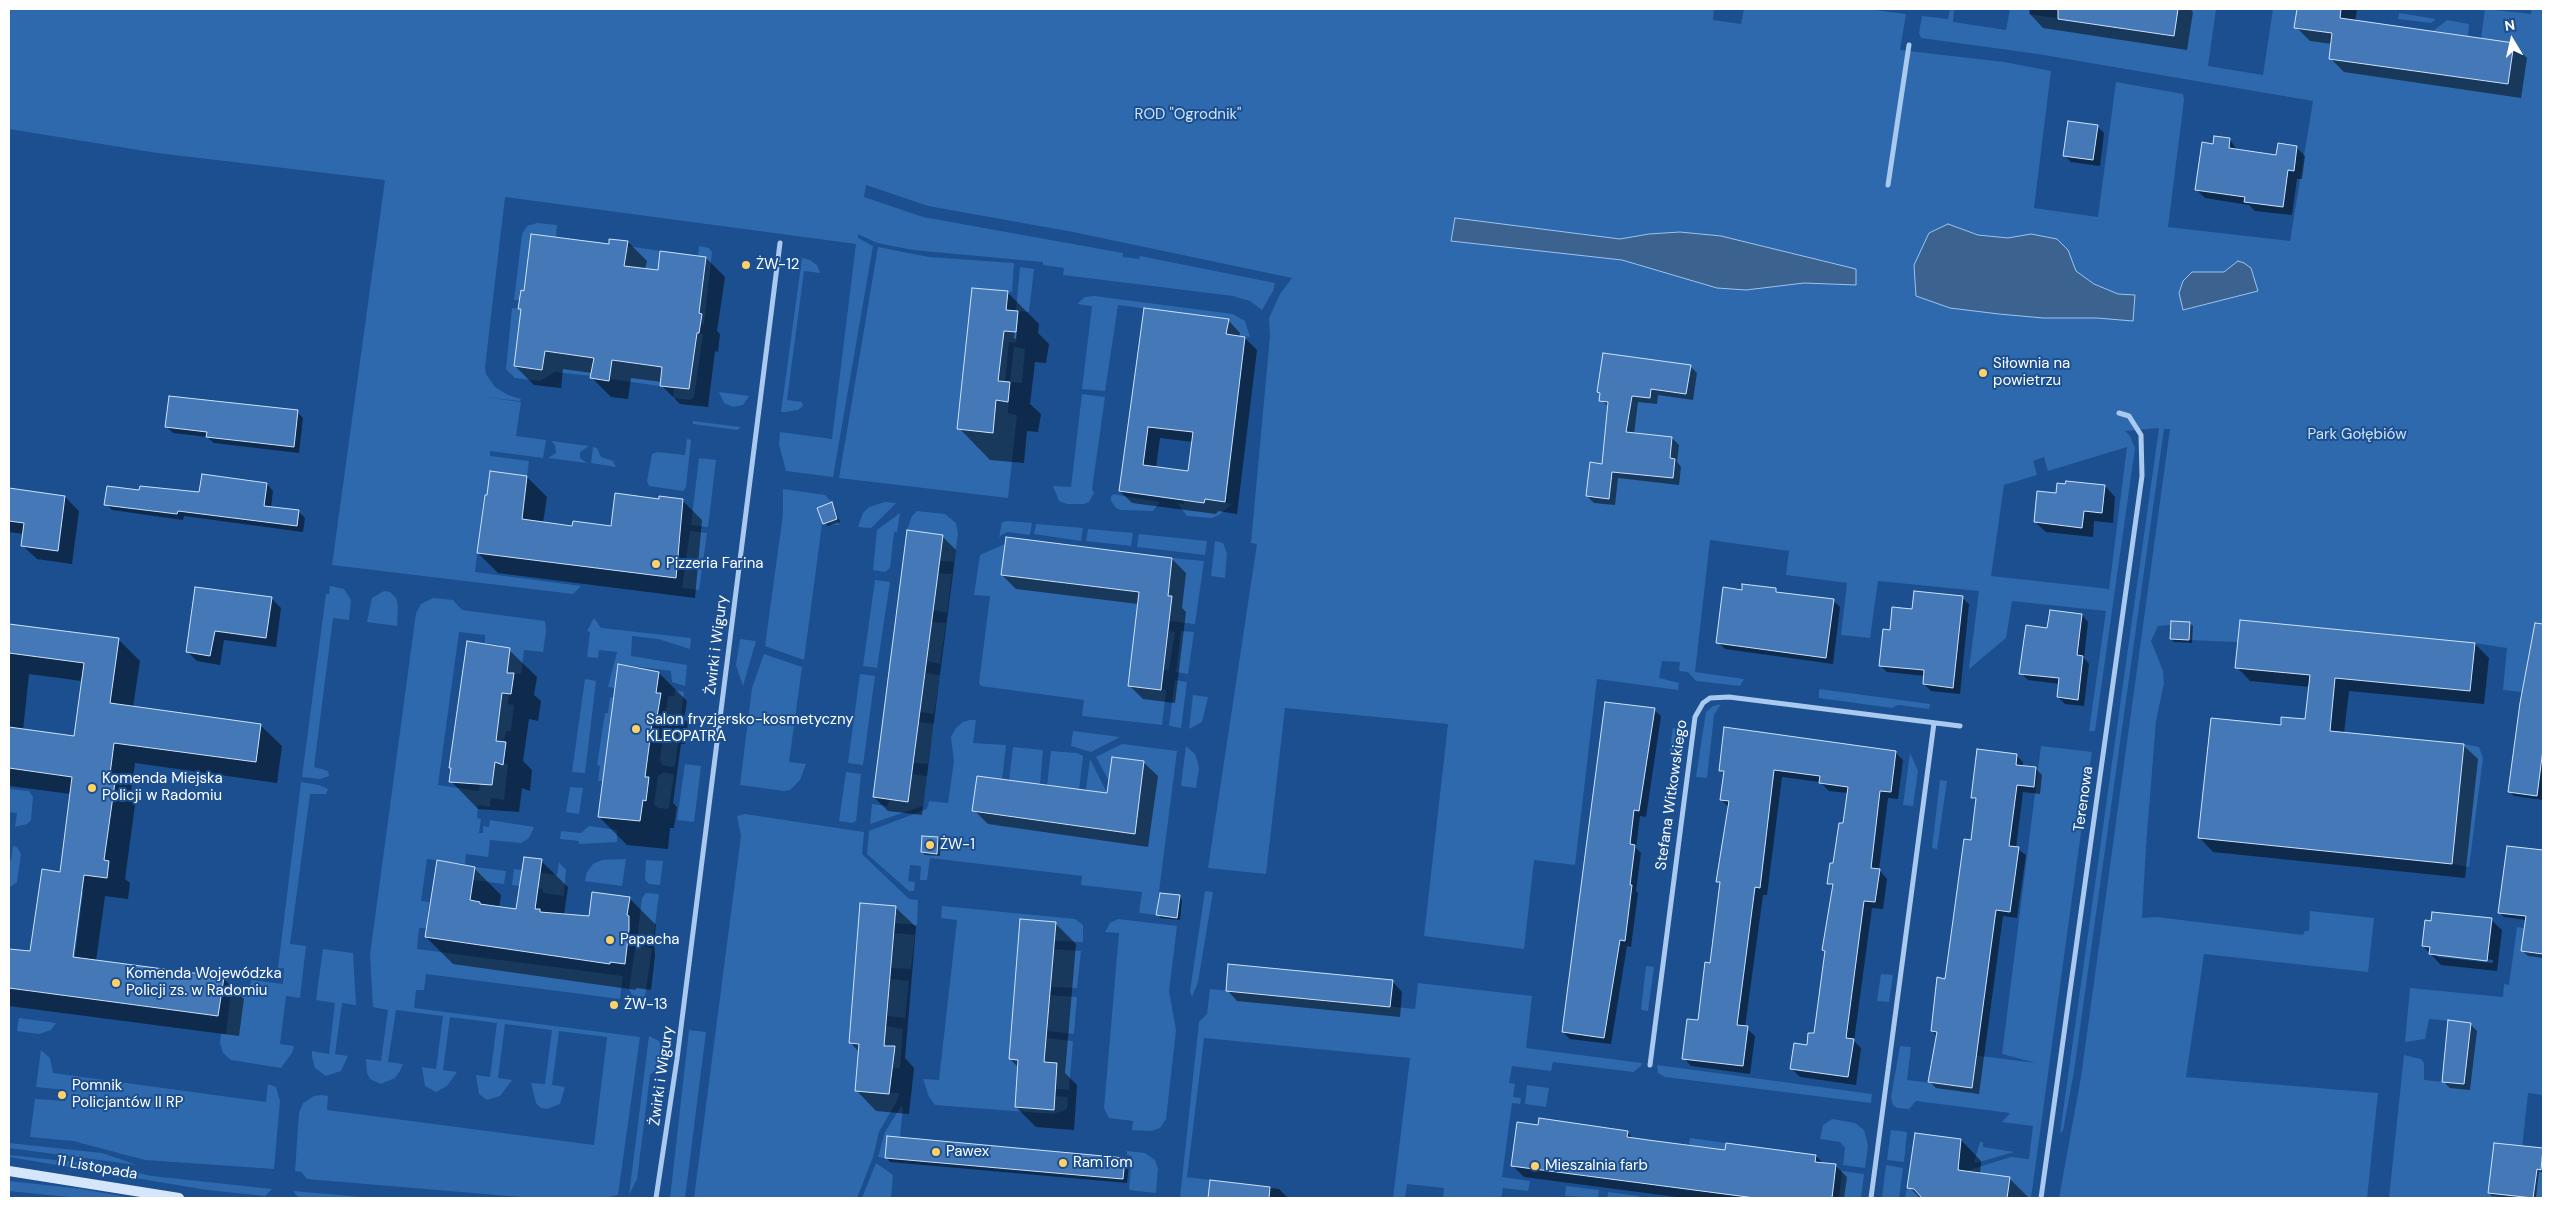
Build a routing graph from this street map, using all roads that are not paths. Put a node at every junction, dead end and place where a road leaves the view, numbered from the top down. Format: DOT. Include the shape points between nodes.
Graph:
graph roads {
  1 [pos="1909,44"];
  2 [pos="1888,185"];
  3 [pos="780,243"];
  4 [pos="2119,413"];
  5 [pos="1934,723"];
  6 [pos="1960,726"];
  7 [pos="1650,1065"];
  8 [pos="9,1171"];
  9 [pos="180,1198"];
  10 [pos="656,1198"];
  11 [pos="1871,1198"];
  12 [pos="2041,1198"];
  1 -- 2 [label="street"];
  3 -- 10 [label="street, Żwirki i Wigury" via="677,1059"];
  4 -- 12 [label="street, Terenowa" via="2129,416 2141,435 2142,476"];
  5 -- 6 [label="street, Stefana Witkowskiego"];
  5 -- 7 [label="street, Stefana Witkowskiego" via="1729,697 1710,698 1698,709"];
  5 -- 11 [label="street"];
  8 -- 9 [label="main road, 11 Listopada"];
}
